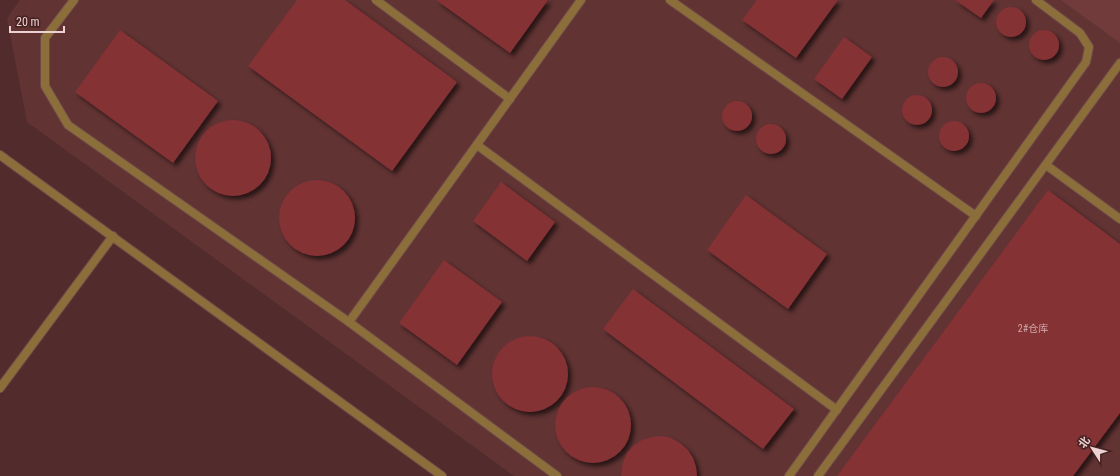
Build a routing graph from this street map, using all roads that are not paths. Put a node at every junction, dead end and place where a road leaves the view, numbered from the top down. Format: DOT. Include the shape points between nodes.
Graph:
graph roads {
  1 [pos="74,0"];
  2 [pos="376,0"];
  3 [pos="581,0"];
  4 [pos="670,0"];
  5 [pos="1036,0"];
  6 [pos="1120,63"];
  7 [pos="510,99"];
  8 [pos="477,146"];
  9 [pos="0,154"];
  10 [pos="1046,165"];
  11 [pos="976,216"];
  12 [pos="1120,219"];
  13 [pos="113,236"];
  14 [pos="349,322"];
  15 [pos="0,388"];
  16 [pos="836,410"];
  17 [pos="442,476"];
  18 [pos="557,476"];
  19 [pos="789,476"];
  20 [pos="818,476"];
  1 -- 14 [label="street" via="46,38 45,86 68,125"];
  2 -- 7 [label="street"];
  3 -- 7 [label="street"];
  4 -- 11 [label="street"];
  5 -- 11 [label="street" via="1080,33 1089,46 1086,62"];
  6 -- 10 [label="street"];
  7 -- 8 [label="street"];
  8 -- 14 [label="street"];
  8 -- 16 [label="street"];
  9 -- 13 [label="street"];
  10 -- 12 [label="street"];
  10 -- 20 [label="street"];
  11 -- 16 [label="street"];
  13 -- 15 [label="street"];
  13 -- 17 [label="street"];
  14 -- 18 [label="street"];
  16 -- 19 [label="street"];
}
